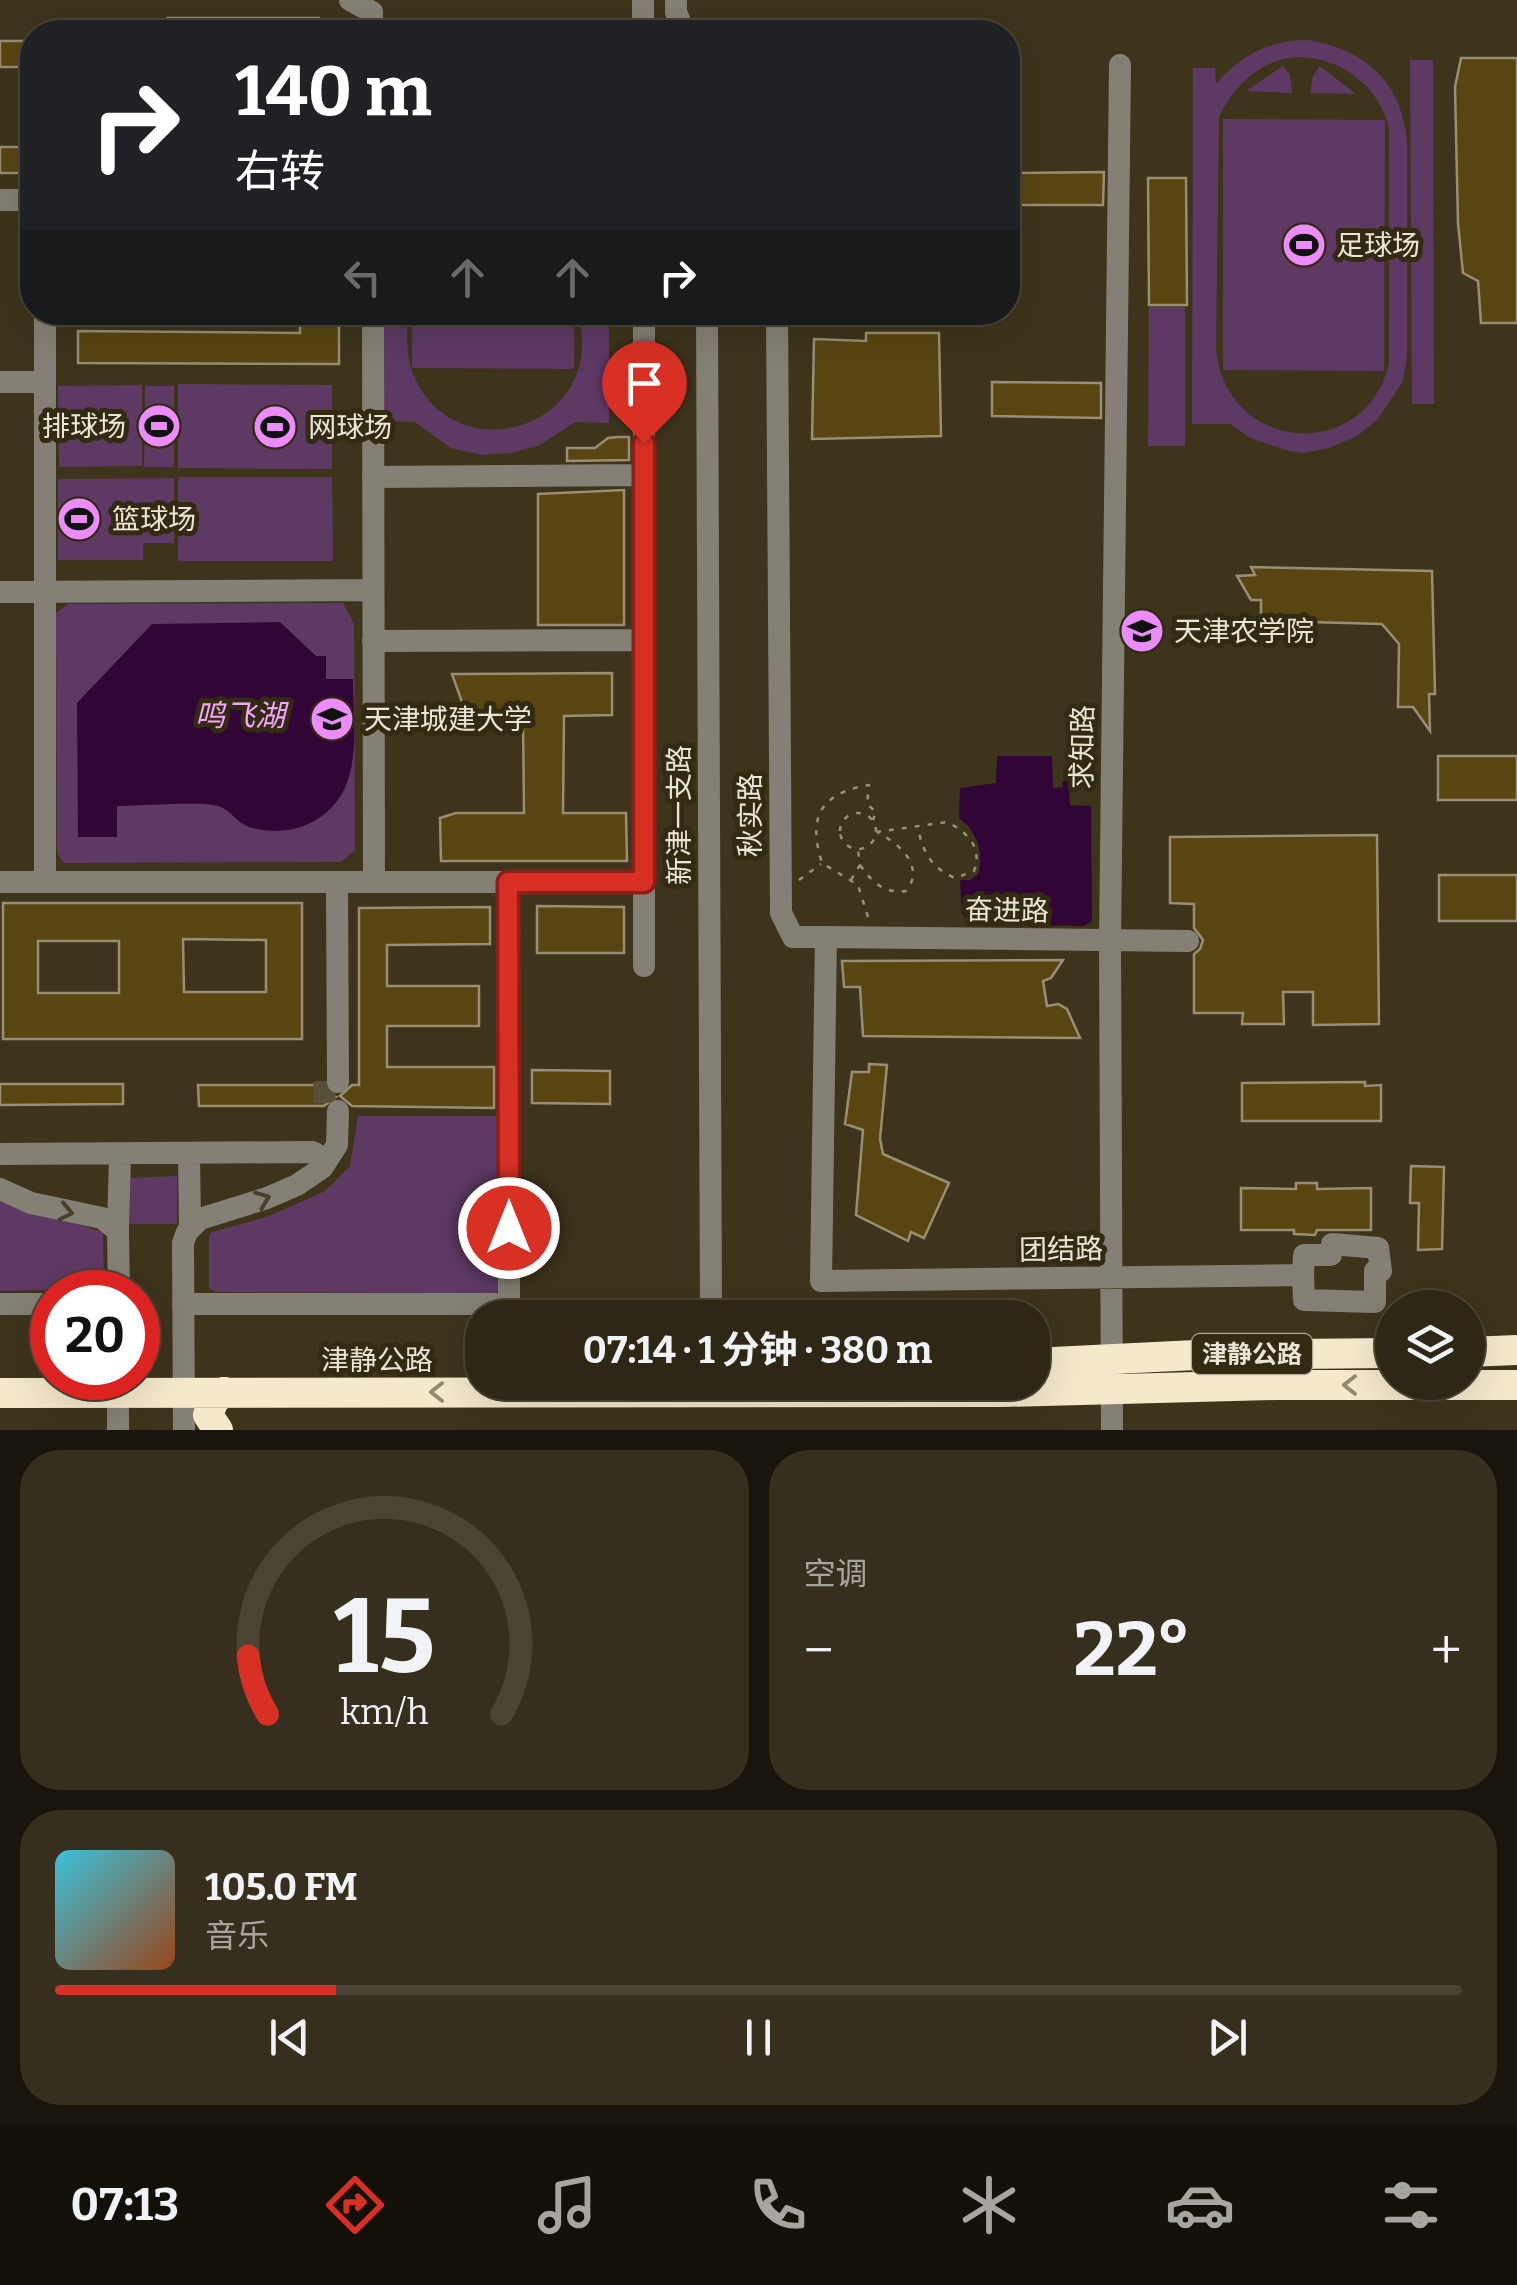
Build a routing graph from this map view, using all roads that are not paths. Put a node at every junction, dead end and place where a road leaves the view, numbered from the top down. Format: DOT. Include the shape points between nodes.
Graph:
graph roads {
  1 [pos="350,0"];
  2 [pos="372,20"];
  3 [pos="1120,65"];
  4 [pos="45,325"];
  5 [pos="373,325"];
  6 [pos="644,325"];
  7 [pos="707,325"];
  8 [pos="776,325"];
  9 [pos="0,382"];
  10 [pos="44,382"];
  11 [pos="644,475"];
  12 [pos="373,477"];
  13 [pos="373,590"];
  14 [pos="0,592"];
  15 [pos="42,592"];
  16 [pos="373,640"];
  17 [pos="644,640"];
  18 [pos="0,882"];
  19 [pos="45,882"];
  20 [pos="330,882"];
  21 [pos="374,882"];
  22 [pos="508,882"];
  23 [pos="644,882"];
  24 [pos="826,937"];
  25 [pos="1110,942"];
  26 [pos="1188,942"];
  27 [pos="644,966"];
  28 [pos="331,1082"];
  29 [pos="332,1111"];
  30 [pos="0,1154"];
  31 [pos="120,1154"];
  32 [pos="189,1154"];
  33 [pos="318,1160"];
  34 [pos="0,1189"];
  35 [pos="190,1226"];
  36 [pos="118,1232"];
  37 [pos="119,1270"];
  38 [pos="1303,1275"];
  39 [pos="1112,1278"];
  40 [pos="711,1300"];
  41 [pos="0,1304"];
  42 [pos="30,1304"];
  43 [pos="184,1304"];
  44 [pos="1517,1350"];
  45 [pos="1485,1351"];
  46 [pos="1375,1354"];
  47 [pos="1112,1358"];
  48 [pos="1050,1362"];
  49 [pos="1275,1385"];
  50 [pos="1517,1385"];
  51 [pos="1112,1388"];
  52 [pos="160,1389"];
  53 [pos="465,1390"];
  54 [pos="1050,1390"];
  55 [pos="30,1391"];
  56 [pos="184,1392"];
  57 [pos="224,1392"];
  58 [pos="0,1393"];
  59 [pos="118,1400"];
  60 [pos="118,1430"];
  61 [pos="184,1430"];
  62 [pos="218,1430"];
  63 [pos="1112,1430"];
  1 -- 2 [label="street" via="372,12"];
  3 -- 25 [label="street, 求知路"];
  4 -- 10 [label="street"];
  5 -- 12 [label="street"];
  6 -- 11 [label="street"];
  7 -- 40 [label="street, 新津一支路"];
  8 -- 24 [label="street, 秋实路" via="781,913 793,937"];
  9 -- 10 [label="street"];
  10 -- 15 [label="street"];
  11 -- 12 [label="street"];
  11 -- 17 [label="street"];
  12 -- 13 [label="street"];
  13 -- 15 [label="street"];
  13 -- 16 [label="street"];
  14 -- 15 [label="street"];
  15 -- 19 [label="street"];
  16 -- 17 [label="street"];
  16 -- 21 [label="street"];
  17 -- 23 [label="street"];
  18 -- 19 [label="street"];
  19 -- 20 [label="street"];
  20 -- 21 [label="street"];
  20 -- 28 [label="street"];
  21 -- 22 [label="street"];
  22 -- 23 [label="street"];
  22 -- 43 [label="street" via="509,1304"];
  23 -- 27 [label="street"];
  24 -- 25 [label="street, 奋进路"];
  24 -- 39 [label="street, 团结路" via="821,1281"];
  25 -- 26 [label="street, 奋进路"];
  25 -- 39 [label="street, 求知路"];
  29 -- 33 [label="street" via="337,1145"];
  30 -- 31 [label="street"];
  31 -- 32 [label="street"];
  31 -- 36 [label="street"];
  32 -- 33 [label="street"];
  32 -- 35 [label="street"];
  35 -- 33 [label="street, one-way" via="283,1191"];
  34 -- 36 [label="street, one-way" via="31,1204 102,1218"];
  35 -- 43 [label="street"];
  36 -- 37 [label="street"];
  38 -- 39 [label="street, 团结路"];
  39 -- 47 [label="street, 求知路"];
  41 -- 42 [label="street"];
  43 -- 56 [label="street"];
  44 -- 45 [label="highway"];
  46 -- 47 [label="highway, 津静公路"];
  47 -- 48 [label="highway, 津静公路"];
  47 -- 49 [label="highway"];
  47 -- 51 [label="street, 求知路"];
  50 -- 49 [label="highway, 津静公路, one-way"];
  49 -- 51 [label="highway"];
  51 -- 54 [label="highway"];
  51 -- 63 [label="street, 求知路"];
  52 -- 56 [label="highway, 津静公路"];
  53 -- 57 [label="highway, 津静公路, one-way"];
  55 -- 58 [label="highway, 津静公路"];
  56 -- 57 [label="highway, 津静公路"];
  56 -- 61 [label="street"];
  57 -- 62 [label="highway" via="208,1415"];
  59 -- 60 [label="street"];
}
